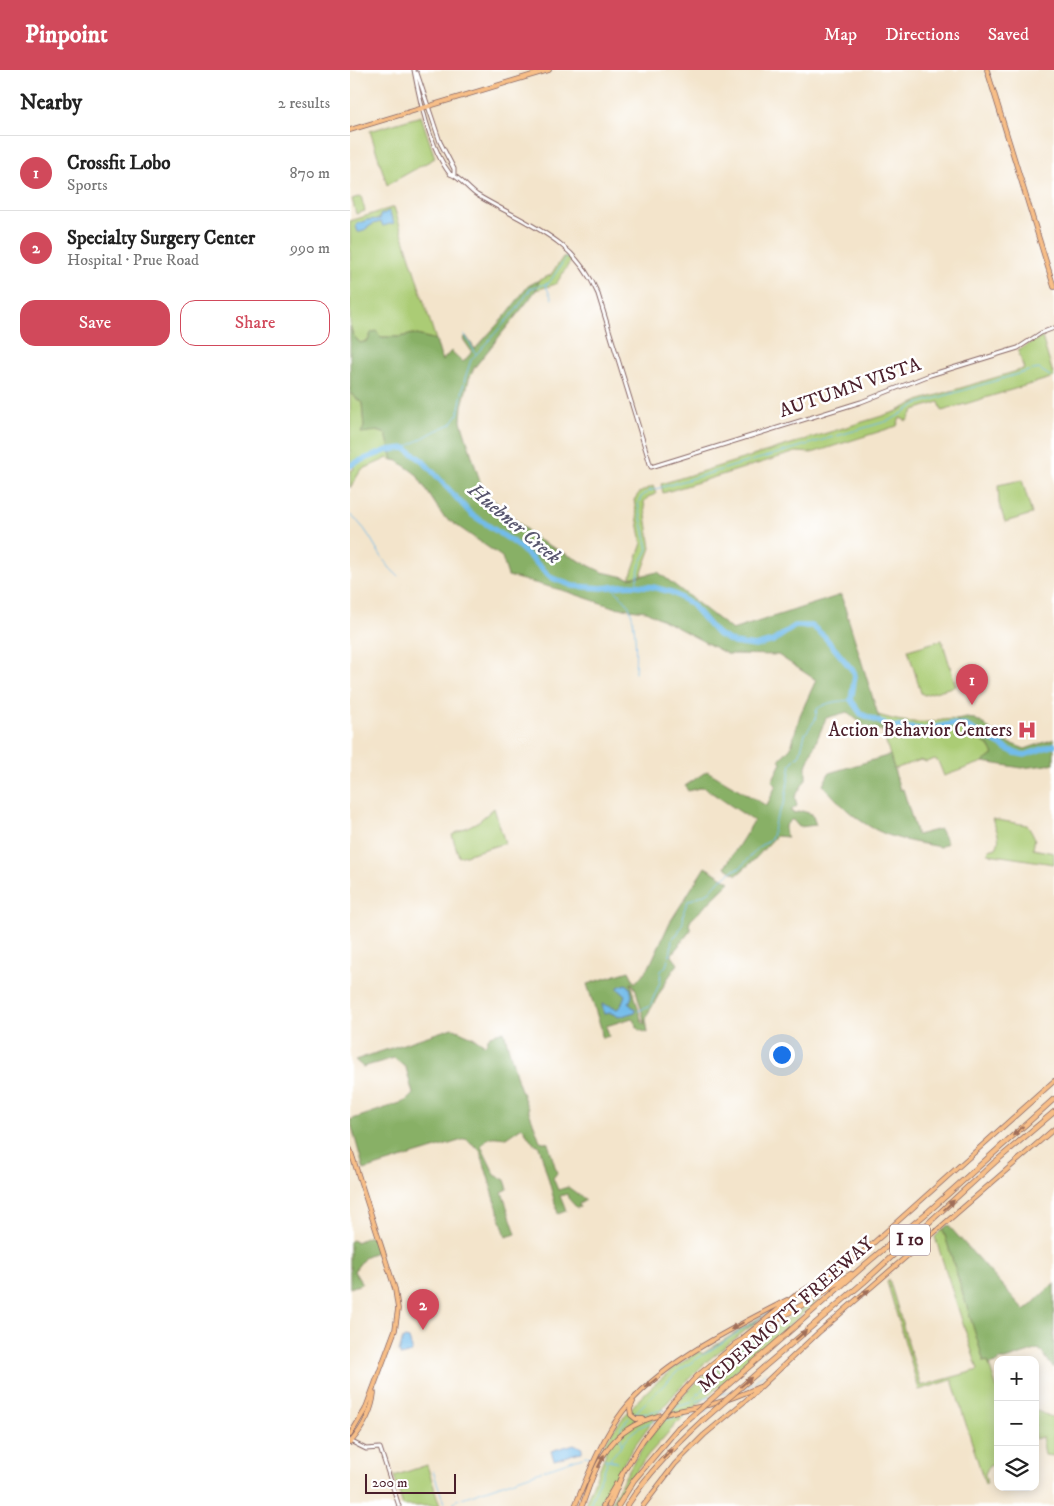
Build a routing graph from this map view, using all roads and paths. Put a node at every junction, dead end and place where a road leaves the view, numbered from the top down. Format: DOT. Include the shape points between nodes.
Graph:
graph roads {
  1 [pos="415,70"];
  2 [pos="549,70"];
  3 [pos="987,70"];
  4 [pos="429,106"];
  5 [pos="423,108"];
  6 [pos="350,130"];
  7 [pos="454,175"];
  8 [pos="1054,286"];
  9 [pos="1054,328"];
  10 [pos="1054,1081"];
  11 [pos="1054,1099"];
  12 [pos="1054,1112"];
  13 [pos="1054,1128"];
  14 [pos="350,1149"];
  15 [pos="867,1263"];
  16 [pos="796,1295"];
  17 [pos="734,1344"];
  18 [pos="762,1385"];
  19 [pos="374,1388"];
  20 [pos="635,1398"];
  21 [pos="644,1419"];
  22 [pos="350,1435"];
  23 [pos="350,1442"];
  24 [pos="622,1475"];
  25 [pos="399,1506"];
  26 [pos="575,1506"];
  27 [pos="582,1506"];
  28 [pos="603,1506"];
  29 [pos="609,1506"];
  30 [pos="618,1506"];
  31 [pos="627,1506"];
  32 [pos="643,1506"];
  1 -- 4 [label="street"];
  1 -- 5 [label="street"];
  2 -- 4 [label="main road"];
  3 -- 8 [label="main road"];
  4 -- 5 [label="main road"];
  4 -- 7 [label="street"];
  5 -- 6 [label="main road"];
  5 -- 7 [label="street" via="437,153 450,174"];
  7 -- 9 [label="street, AUTUMN VISTA" via="478,196 557,240 584,267 598,294 651,467 861,402 930,375 1018,348"];
  10 -- 16 [label="main road" via="869,1247"];
  11 -- 15 [label="highway, MCDERMOTT FREEWAY / I 10, one-way"];
  31 -- 12 [label="highway, MCDERMOTT FREEWAY / I 10, one-way, bridge" via="664,1457 702,1421"];
  18 -- 13 [label="main road, one-way"];
  14 -- 19 [label="main road" via="398,1302 397,1323"];
  15 -- 17 [label="highway"];
  15 -- 30 [label="highway, MCDERMOTT FREEWAY / I 10, bridge" via="678,1428 634,1480"];
  16 -- 17 [label="main road"];
  16 -- 20 [label="main road, one-way" via="687,1356"];
  17 -- 24 [label="main road, bridge" via="673,1402 643,1440"];
  18 -- 21 [label="main road" via="714,1404"];
  18 -- 32 [label="main road" via="675,1464"];
  19 -- 22 [label="main road" via="362,1418"];
  19 -- 23 [label="main road" via="372,1408 361,1430"];
  20 -- 21 [label="main road" via="631,1415"];
  20 -- 26 [label="main road" via="600,1447"];
  27 -- 21 [label="main road, one-way" via="607,1450 617,1437"];
  23 -- 25 [label="street" via="366,1449 380,1448"];
  24 -- 28 [label="main road"];
  24 -- 29 [label="highway"];
}
